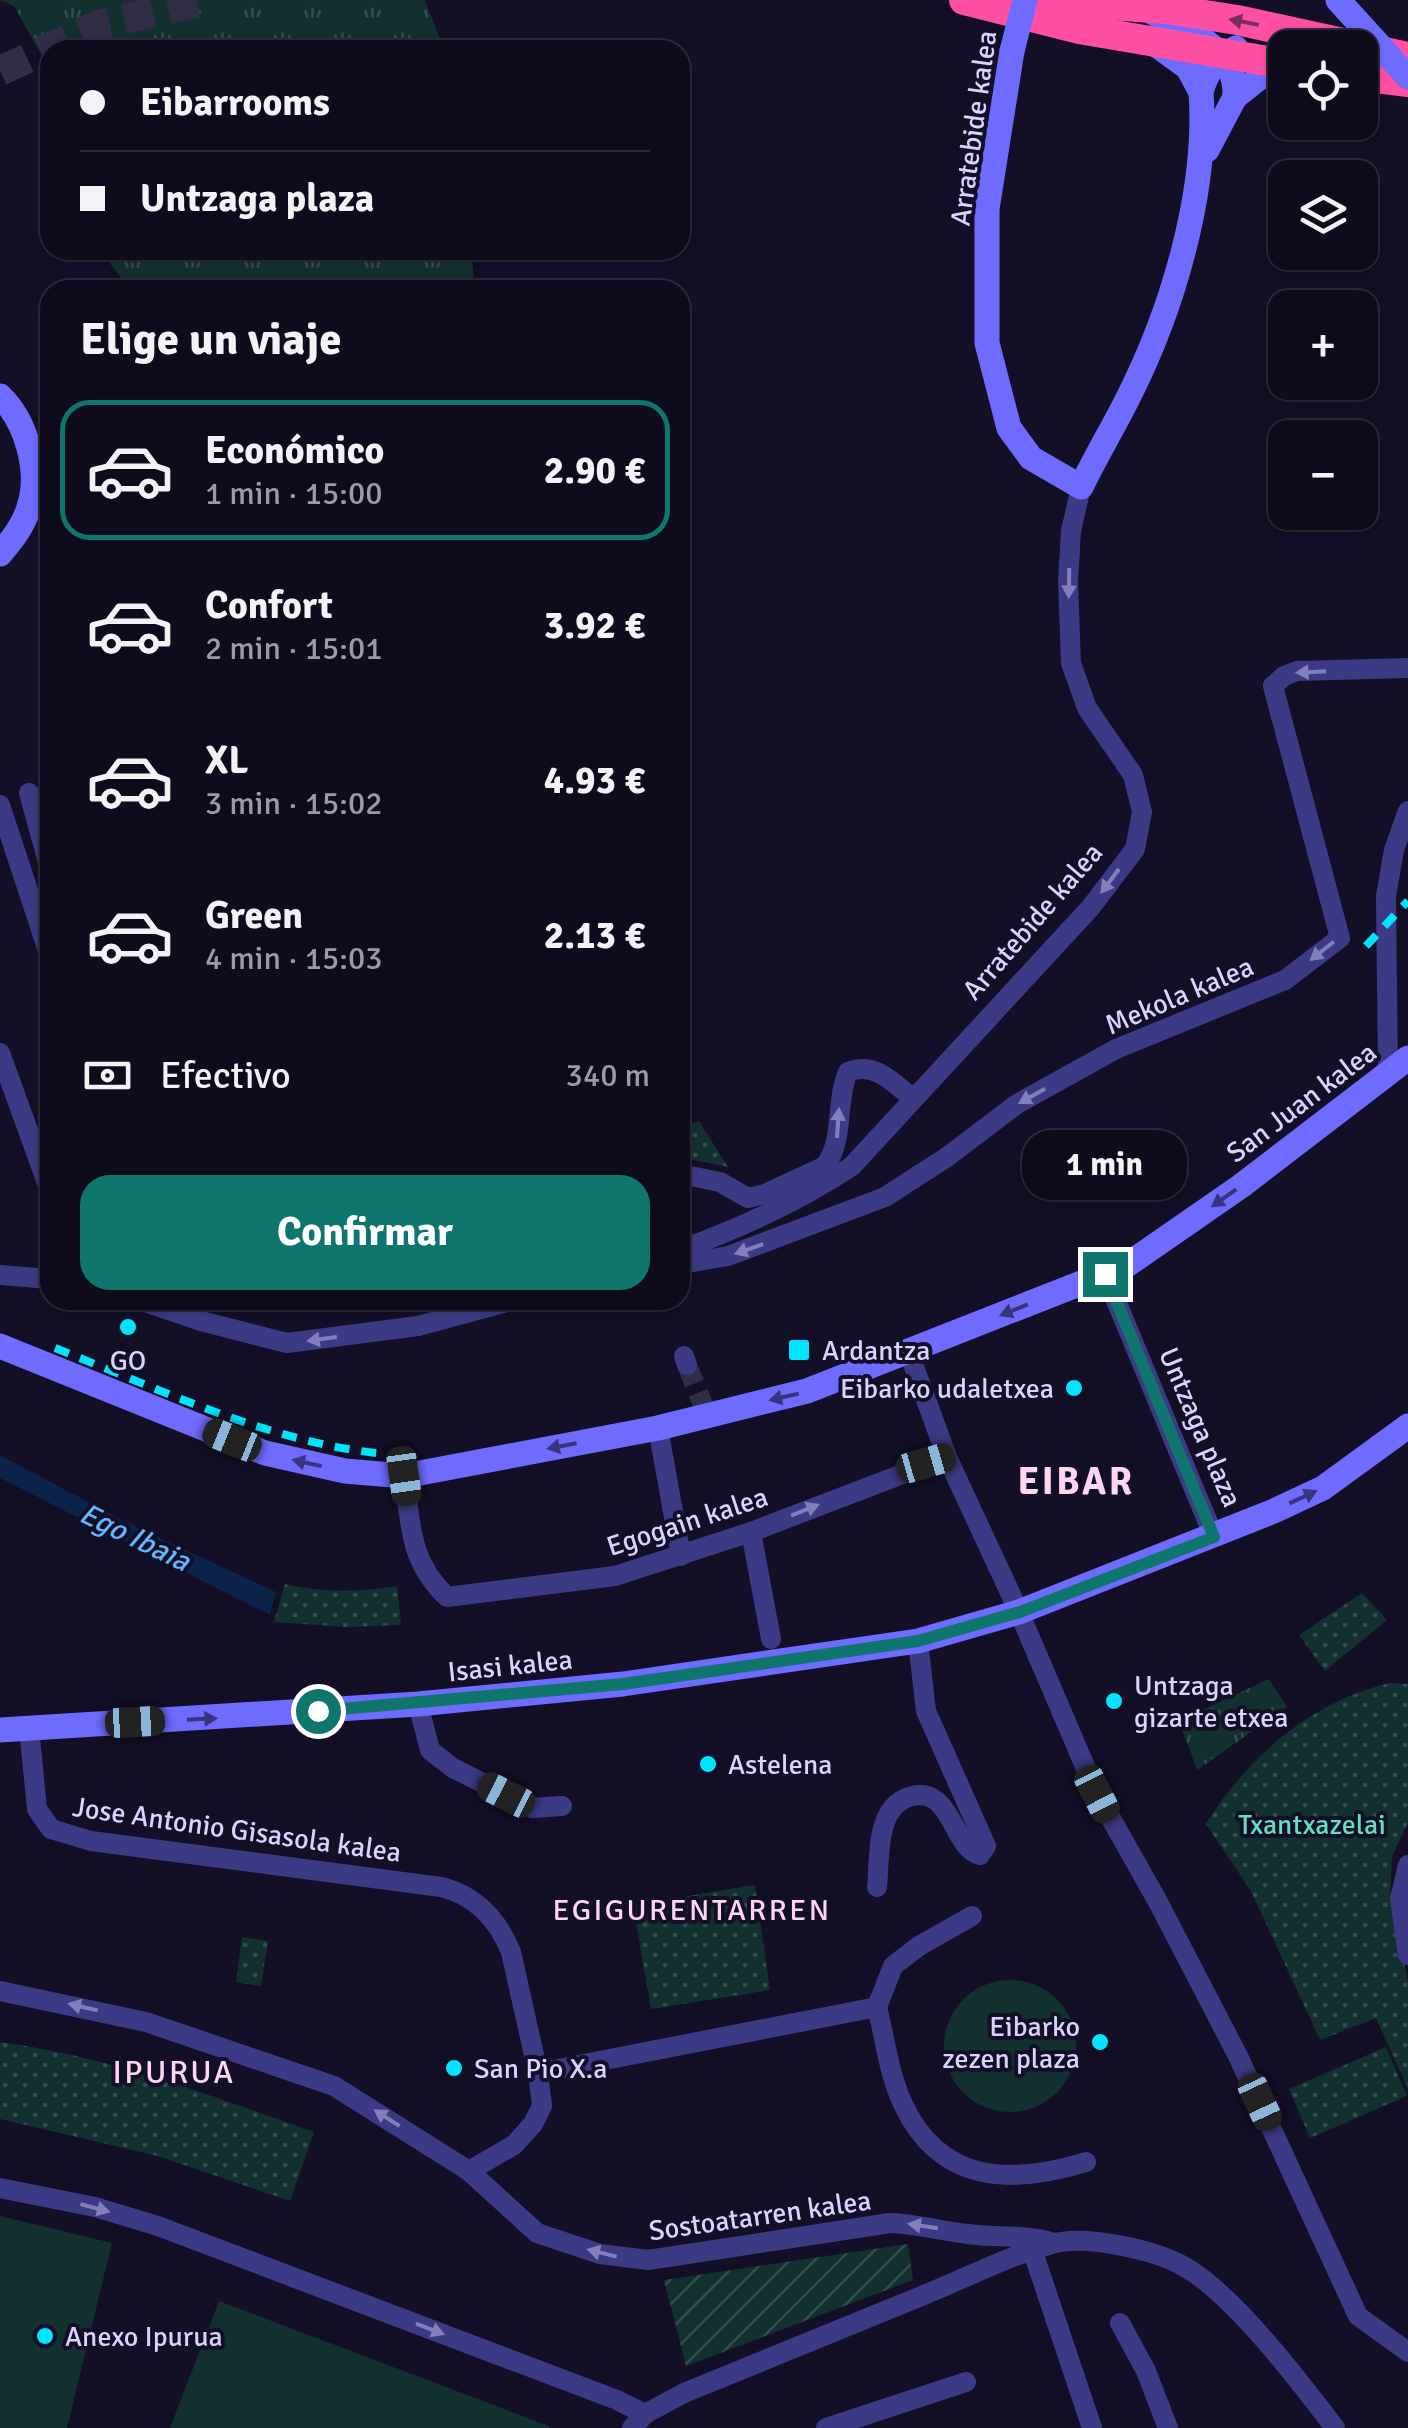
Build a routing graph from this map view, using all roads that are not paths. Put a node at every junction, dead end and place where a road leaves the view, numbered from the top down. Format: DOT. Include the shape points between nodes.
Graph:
graph roads {
  1 [pos="964,0"];
  2 [pos="1024,0"];
  3 [pos="1039,0"];
  4 [pos="1338,0"];
  5 [pos="1142,8"];
  6 [pos="1270,30"];
  7 [pos="1156,44"];
  8 [pos="1222,55"];
  9 [pos="1408,57"];
  10 [pos="1378,58"];
  11 [pos="1268,59"];
  12 [pos="1378,66"];
  13 [pos="1268,71"];
  14 [pos="1408,80"];
  15 [pos="1202,92"];
  16 [pos="1234,97"];
  17 [pos="1202,160"];
  18 [pos="0,396"];
  19 [pos="1082,487"];
  20 [pos="0,554"];
  21 [pos="1408,668"];
  22 [pos="29,793"];
  23 [pos="0,805"];
  24 [pos="1408,811"];
  25 [pos="40,833"];
  26 [pos="40,927"];
  27 [pos="1388,975"];
  28 [pos="1408,1001"];
  29 [pos="0,1053"];
  30 [pos="1398,1066"];
  31 [pos="912,1098"];
  32 [pos="40,1163"];
  33 [pos="690,1176"];
  34 [pos="690,1249"];
  35 [pos="690,1260"];
  36 [pos="1105,1274"];
  37 [pos="0,1275"];
  38 [pos="40,1278"];
  39 [pos="169,1310"];
  40 [pos="477,1310"];
  41 [pos="0,1346"];
  42 [pos="909,1353"];
  43 [pos="1408,1426"];
  44 [pos="658,1428"];
  45 [pos="947,1457"];
  46 [pos="404,1476"];
  47 [pos="751,1532"];
  48 [pos="1214,1537"];
  49 [pos="681,1556"];
  50 [pos="1020,1612"];
  51 [pos="771,1639"];
  52 [pos="918,1641"];
  53 [pos="418,1704"];
  54 [pos="29,1728"];
  55 [pos="0,1730"];
  56 [pos="562,1806"];
  57 [pos="1406,1872"];
  58 [pos="876,1887"];
  59 [pos="972,1916"];
  60 [pos="1408,1955"];
  61 [pos="0,1991"];
  62 [pos="878,2007"];
  63 [pos="538,2072"];
  64 [pos="1086,2162"];
  65 [pos="468,2171"];
  66 [pos="0,2188"];
  67 [pos="967,2234"];
  68 [pos="1054,2243"];
  69 [pos="1033,2252"];
  70 [pos="972,2276"];
  71 [pos="1120,2323"];
  72 [pos="1408,2352"];
  73 [pos="966,2382"];
  74 [pos="639,2421"];
  75 [pos="826,2428"];
  76 [pos="1092,2428"];
  77 [pos="1168,2428"];
  78 [pos="1336,2428"];
  1 -- 7 [label="highway"];
  2 -- 19 [label="street, Arratebide kalea, bridge" via="987,209 987,344 1009,428 1031,458"];
  3 -- 5 [label="highway"];
  4 -- 14 [label="street, bridge"];
  6 -- 5 [label="highway, one-way"];
  5 -- 8 [label="street"];
  7 -- 8 [label="highway"];
  7 -- 15 [label="street" via="1188,68"];
  8 -- 11 [label="highway"];
  8 -- 15 [label="street" via="1208,70"];
  8 -- 16 [label="street"];
  9 -- 10 [label="highway"];
  12 -- 14 [label="highway"];
  13 -- 16 [label="street"];
  15 -- 17 [label="street"];
  16 -- 17 [label="street"];
  17 -- 19 [label="street" via="1151,345"];
  18 -- 20 [label="street" via="20,424 33,476 30,505"];
  19 -- 31 [label="street, Arratebide kalea, one-way" via="1071,531 1071,663 1087,708 1134,775 1142,812 1134,849 1091,907"];
  21 -- 35 [label="street, Mekola kalea, one-way" via="1298,671 1273,686 1340,938 1285,980 1116,1050 1017,1104 885,1197 728,1256"];
  22 -- 25 [label="street"];
  23 -- 26 [label="street"];
  24 -- 27 [label="street" via="1386,896"];
  27 -- 28 [label="street"];
  27 -- 30 [label="street"];
  29 -- 32 [label="street"];
  30 -- 36 [label="street, San Juan kalea, one-way" via="1241,1186 1127,1266"];
  33 -- 31 [label="street, one-way" via="720,1182 748,1198 826,1166 848,1072 881,1073"];
  31 -- 34 [label="street, Arratebide kalea" via="852,1166 818,1189"];
  36 -- 42 [label="street, San Juan kalea, one-way"];
  36 -- 48 [label="street, Untzaga plaza"];
  37 -- 38 [label="street"];
  40 -- 39 [label="street, one-way" via="418,1326 286,1344"];
  46 -- 41 [label="street, San Juan kalea, one-way" via="265,1453"];
  42 -- 44 [label="street, San Juan kalea, one-way" via="807,1391 705,1411"];
  42 -- 45 [label="street"];
  48 -- 43 [label="street, one-way" via="1323,1488"];
  44 -- 46 [label="street, San Juan kalea, one-way"];
  44 -- 49 [label="street"];
  47 -- 45 [label="street, Egogain kalea, one-way"];
  45 -- 50 [label="street"];
  46 -- 49 [label="street, Egogain kalea" via="418,1562 447,1597 615,1576"];
  47 -- 49 [label="street, Egogain kalea"];
  47 -- 51 [label="street"];
  48 -- 50 [label="street, Untzaga plaza"];
  50 -- 52 [label="street, Isasi kalea"];
  50 -- 72 [label="street" via="1096,1792 1238,2056 1358,2316"];
  52 -- 53 [label="street, Isasi kalea" via="623,1684"];
  52 -- 58 [label="street" via="926,1712 986,1846 980,1855 970,1851 933,1798 906,1798 884,1822"];
  54 -- 53 [label="street, Isasi kalea, one-way"];
  53 -- 56 [label="street" via="430,1750 453,1768 532,1808"];
  54 -- 55 [label="street, Isasi kalea"];
  54 -- 63 [label="street, Jose Antonio Gisasola kalea" via="37,1810 50,1829 91,1841 460,1891 504,1935"];
  57 -- 60 [label="street" via="1400,1898"];
  59 -- 62 [label="street" via="894,1966"];
  65 -- 61 [label="street, Sostoatarren kalea, one-way" via="334,2086 146,2022"];
  62 -- 63 [label="street"];
  62 -- 64 [label="street" via="902,2102 946,2160 1001,2175"];
  63 -- 65 [label="street" via="542,2106 533,2124 514,2145"];
  67 -- 65 [label="street, Sostoatarren kalea, one-way" via="890,2223 634,2260 537,2233"];
  66 -- 74 [label="street, one-way" via="126,2216 612,2398"];
  67 -- 68 [label="street, Sostoatarren kalea"];
  67 -- 70 [label="street" via="975,2252"];
  68 -- 69 [label="street, Sostoatarren kalea"];
  68 -- 78 [label="street, Sostoatarren kalea" via="1138,2250 1184,2266 1223,2297"];
  69 -- 70 [label="street, Sostoatarren kalea"];
  69 -- 76 [label="street"];
  70 -- 74 [label="street, Sostoatarren kalea" via="684,2394"];
  71 -- 77 [label="street"];
  73 -- 75 [label="street"];
}
